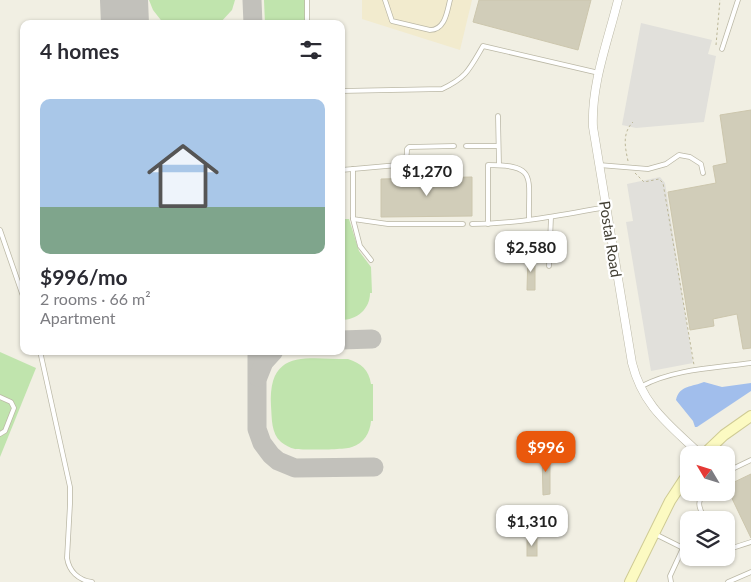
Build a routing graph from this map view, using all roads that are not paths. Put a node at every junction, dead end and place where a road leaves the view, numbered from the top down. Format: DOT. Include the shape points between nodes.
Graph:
graph roads {
  1 [pos="307,0"];
  2 [pos="385,0"];
  3 [pos="450,0"];
  4 [pos="618,0"];
  5 [pos="738,0"];
  6 [pos="308,20"];
  7 [pos="722,49"];
  8 [pos="599,72"];
  9 [pos="345,91"];
  10 [pos="498,116"];
  11 [pos="454,146"];
  12 [pos="466,146"];
  13 [pos="498,146"];
  14 [pos="499,165"];
  15 [pos="599,165"];
  16 [pos="345,170"];
  17 [pos="352,170"];
  18 [pos="703,173"];
  19 [pos="606,206"];
  20 [pos="551,217"];
  21 [pos="353,219"];
  22 [pos="529,219"];
  23 [pos="463,224"];
  24 [pos="472,224"];
  25 [pos="488,224"];
  26 [pos="0,230"];
  27 [pos="371,260"];
  28 [pos="550,266"];
  29 [pos="20,288"];
  30 [pos="41,355"];
  31 [pos="751,363"];
  32 [pos="640,388"];
  33 [pos="0,397"];
  34 [pos="751,416"];
  35 [pos="0,434"];
  36 [pos="692,446"];
  37 [pos="712,446"];
  38 [pos="751,460"];
  39 [pos="735,468"];
  40 [pos="680,486"];
  41 [pos="654,533"];
  42 [pos="751,542"];
  43 [pos="680,546"];
  44 [pos="735,547"];
  45 [pos="680,554"];
  46 [pos="751,572"];
  47 [pos="92,582"];
  48 [pos="630,582"];
  49 [pos="671,582"];
  50 [pos="728,582"];
  1 -- 6 [label="lane"];
  2 -- 3 [label="lane" via="392,21 436,30 441,26"];
  4 -- 8 [label="street, Postal Road"];
  5 -- 7 [label="lane"];
  8 -- 9 [label="lane" via="483,46 467,74 442,90"];
  8 -- 15 [label="street, Postal Road" via="592,112"];
  10 -- 13 [label="lane"];
  11 -- 17 [label="lane" via="409,147 404,163 398,166"];
  12 -- 13 [label="lane"];
  13 -- 14 [label="lane"];
  14 -- 22 [label="lane" via="515,166 526,173"];
  14 -- 25 [label="lane" via="488,165"];
  15 -- 18 [label="lane" via="648,169 666,164 679,155 701,164"];
  15 -- 19 [label="street, Postal Road"];
  16 -- 17 [label="lane"];
  17 -- 21 [label="lane"];
  19 -- 20 [label="lane"];
  19 -- 32 [label="street, Postal Road" via="632,363"];
  20 -- 22 [label="lane"];
  20 -- 28 [label="lane"];
  21 -- 23 [label="lane" via="388,224"];
  21 -- 27 [label="lane" via="360,246"];
  22 -- 25 [label="lane"];
  24 -- 25 [label="lane"];
  26 -- 29 [label="lane"];
  30 -- 47 [label="lane" via="70,487 66,558 74,574 81,580"];
  31 -- 32 [label="lane" via="657,378"];
  32 -- 36 [label="street, Postal Road" via="656,412"];
  33 -- 35 [label="lane" via="13,403 14,408 5,431"];
  34 -- 37 [label="street"];
  38 -- 39 [label="lane"];
  40 -- 41 [label="street"];
  41 -- 43 [label="lane"];
  41 -- 48 [label="street"];
  42 -- 44 [label="lane"];
  45 -- 49 [label="lane" via="670,576"];
  46 -- 50 [label="lane"];
}
